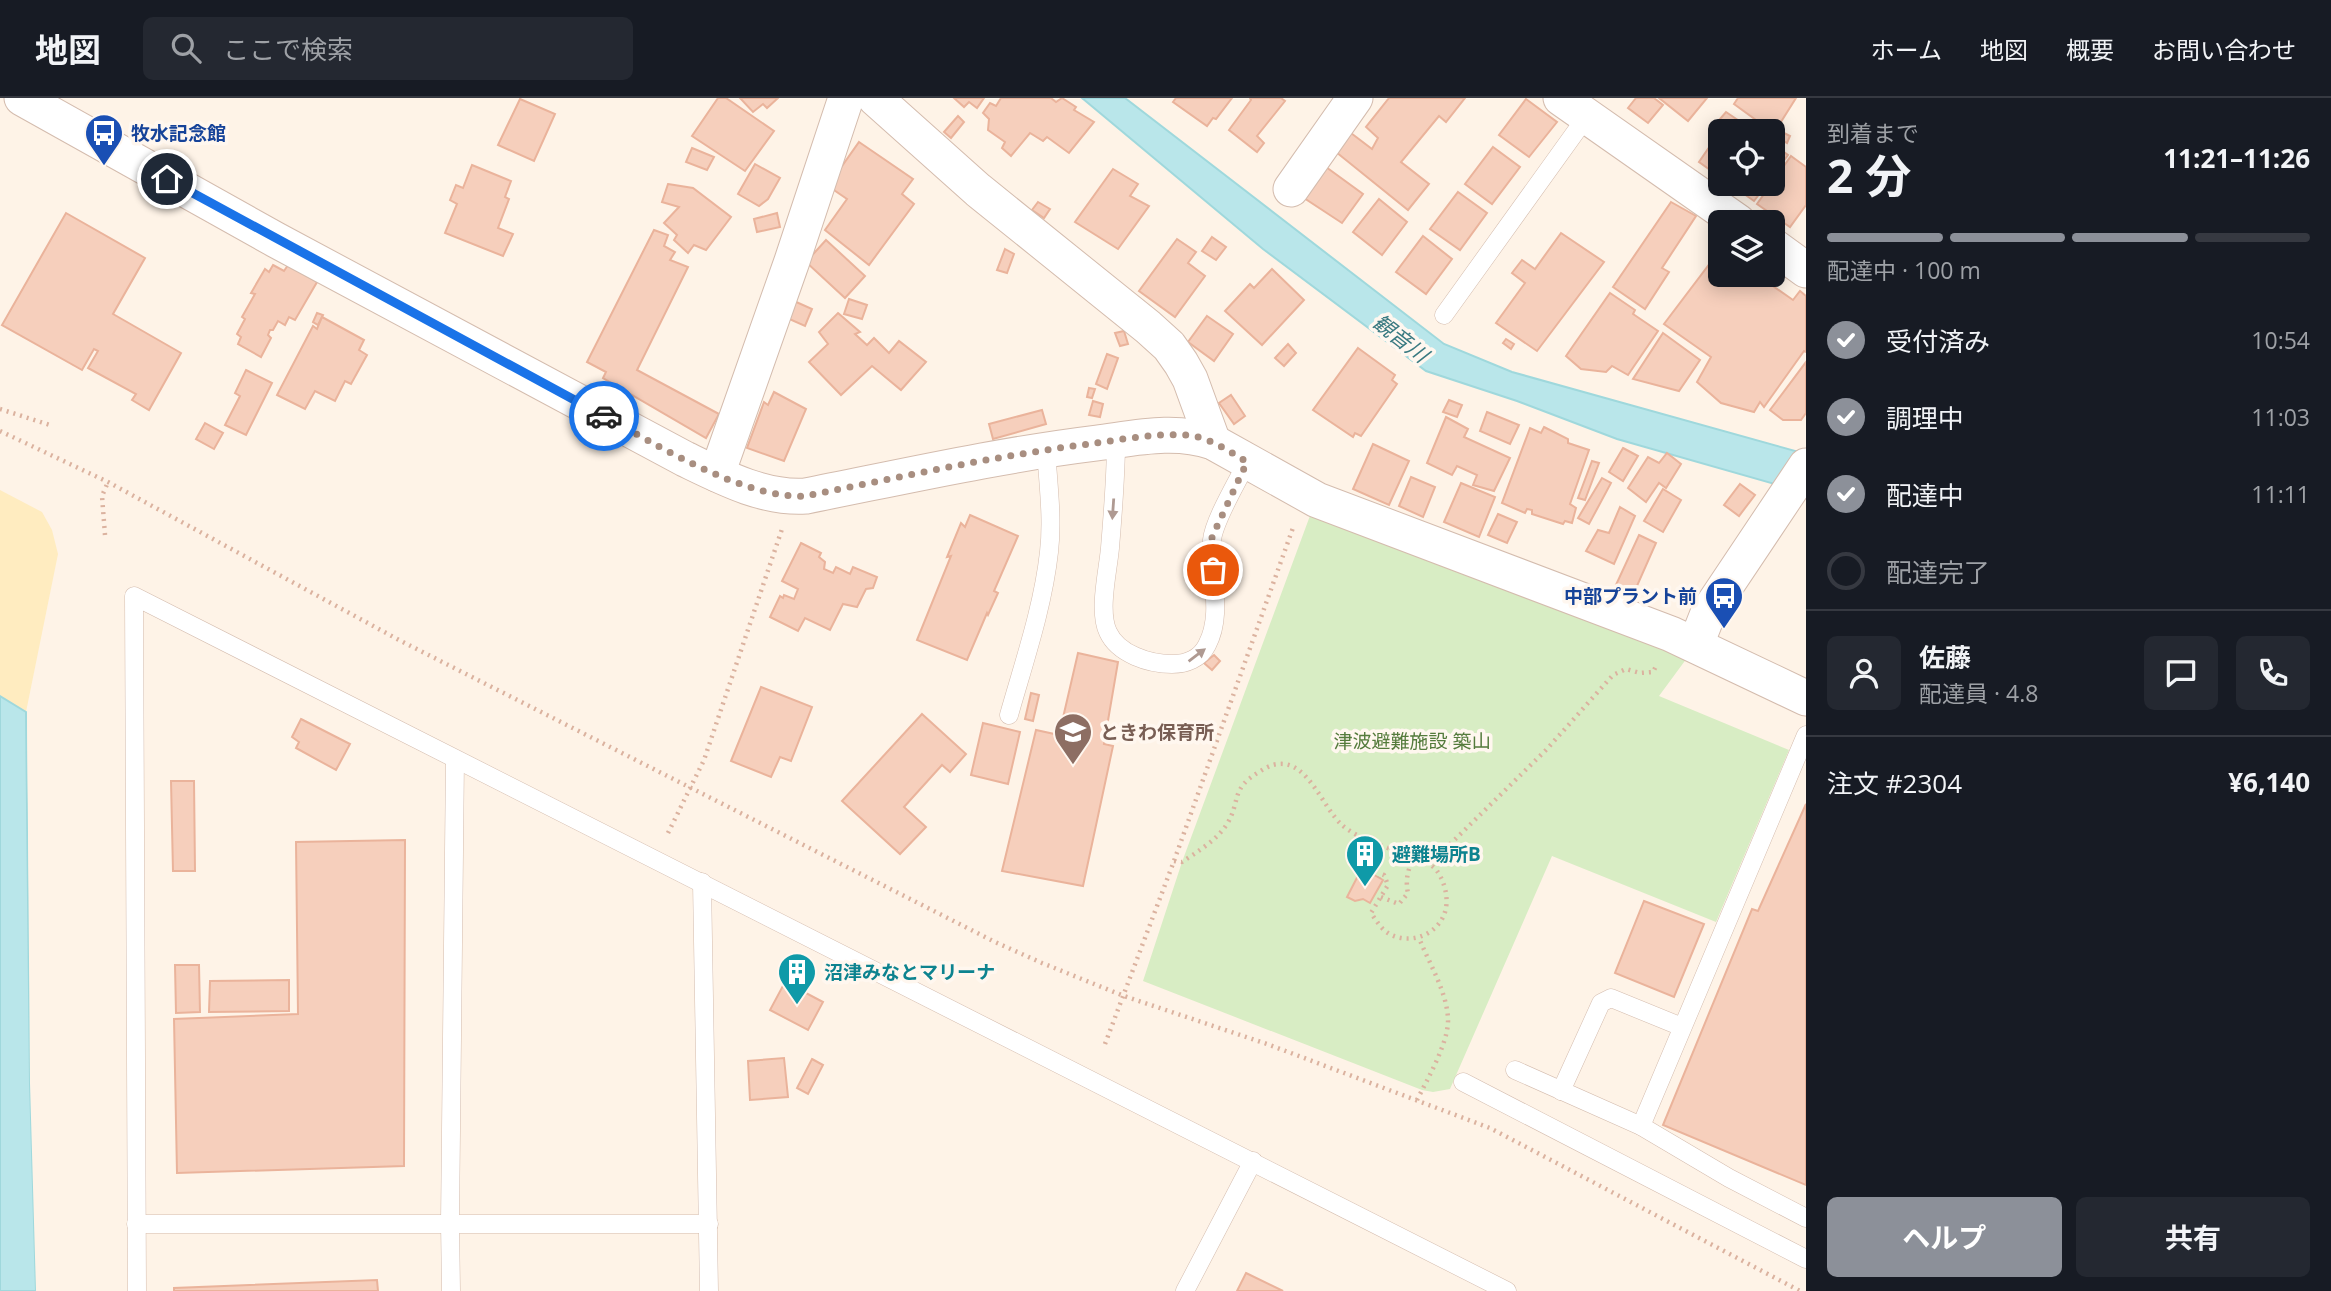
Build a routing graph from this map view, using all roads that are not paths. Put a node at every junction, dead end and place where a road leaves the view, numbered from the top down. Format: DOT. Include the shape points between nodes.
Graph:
graph roads {
  1 [pos="22,98"];
  2 [pos="846,98"];
  3 [pos="875,98"];
  4 [pos="1355,98"];
  5 [pos="1574,107"];
  6 [pos="1292,189"];
  7 [pos="1721,210"];
  8 [pos="1785,255"];
  9 [pos="1806,270"];
  10 [pos="1444,315"];
  11 [pos="1116,441"];
  12 [pos="1213,442"];
  13 [pos="1046,449"];
  14 [pos="1247,462"];
  15 [pos="1806,466"];
  16 [pos="717,474"];
  17 [pos="1683,639"];
  18 [pos="1806,698"];
  19 [pos="1009,715"];
  20 [pos="1806,735"];
  21 [pos="455,758"];
  22 [pos="702,882"];
  23 [pos="1682,1027"];
  24 [pos="1515,1070"];
  25 [pos="1463,1082"];
  26 [pos="1561,1091"];
  27 [pos="1640,1126"];
  28 [pos="1253,1161"];
  29 [pos="1806,1218"];
  30 [pos="450,1223"];
  31 [pos="136,1224"];
  32 [pos="709,1224"];
  33 [pos="1806,1259"];
  34 [pos="137,1291"];
  35 [pos="451,1291"];
  36 [pos="709,1291"];
  37 [pos="1185,1291"];
  38 [pos="1507,1291"];
  1 -- 16 [label="street" via="300,253"];
  2 -- 16 [label="street"];
  3 -- 12 [label="street" via="978,190 1169,346 1190,379"];
  4 -- 6 [label="street"];
  5 -- 7 [label="street"];
  5 -- 10 [label="lane"];
  8 -- 9 [label="street"];
  11 -- 12 [label="street" via="1186,435"];
  11 -- 13 [label="street"];
  11 -- 14 [label="lane, one-way" via="1103,618 1122,650 1170,664 1195,659 1209,643 1215,606 1212,537"];
  12 -- 14 [label="street"];
  13 -- 16 [label="street" via="806,496 769,493"];
  13 -- 19 [label="lane" via="1049,553"];
  14 -- 17 [label="street" via="1306,495"];
  15 -- 17 [label="street" via="1709,611"];
  17 -- 18 [label="street"];
  20 -- 23 [label="lane"];
  21 -- 22 [label="lane"];
  21 -- 30 [label="lane"];
  21 -- 31 [label="lane" via="134,596"];
  22 -- 28 [label="lane"];
  22 -- 32 [label="lane"];
  23 -- 26 [label="lane" via="1611,998 1601,1003"];
  23 -- 27 [label="lane"];
  24 -- 26 [label="lane"];
  25 -- 33 [label="lane"];
  26 -- 27 [label="lane"];
  27 -- 29 [label="lane"];
  28 -- 37 [label="lane"];
  28 -- 38 [label="lane"];
  30 -- 31 [label="lane"];
  30 -- 32 [label="lane"];
  30 -- 35 [label="lane"];
  31 -- 34 [label="lane"];
  32 -- 36 [label="lane"];
}
